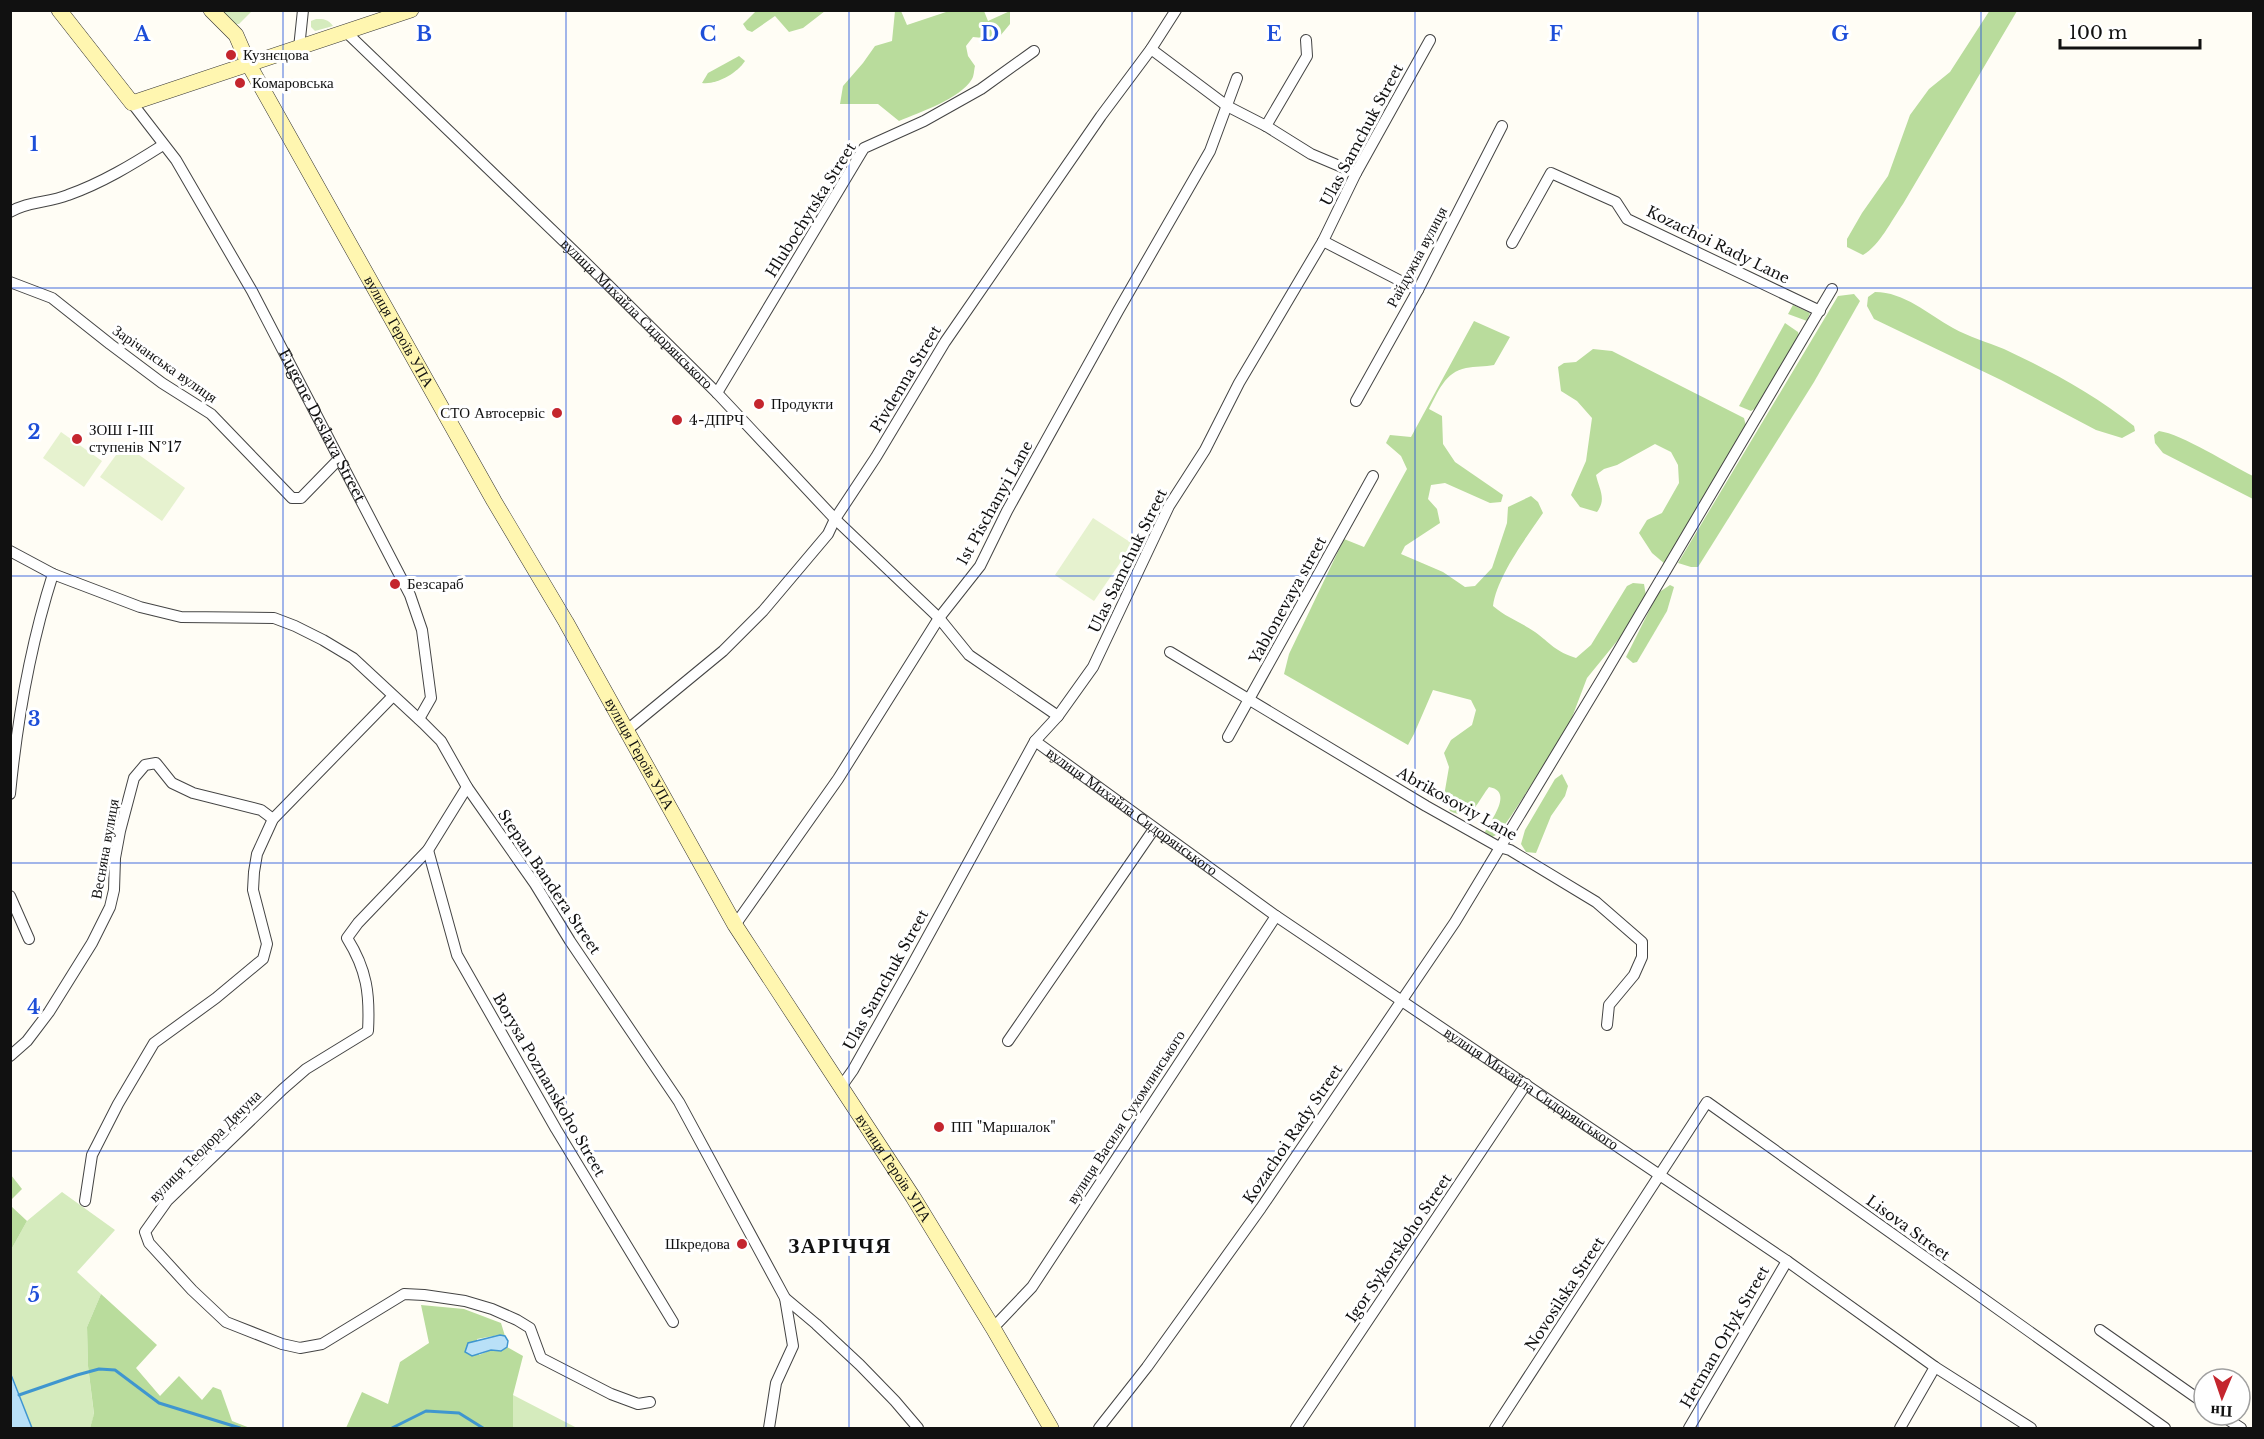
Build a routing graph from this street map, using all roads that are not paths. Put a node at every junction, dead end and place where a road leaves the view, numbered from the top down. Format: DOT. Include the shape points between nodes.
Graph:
graph roads {
  1 [pos="59,10"];
  2 [pos="211,10"];
  3 [pos="303,10"];
  4 [pos="411,10"];
  5 [pos="1176,10"];
  6 [pos="346,32"];
  7 [pos="1306,40"];
  8 [pos="1430,40"];
  9 [pos="299,48"];
  10 [pos="1151,49"];
  11 [pos="1034,51"];
  12 [pos="249,65"];
  13 [pos="1237,78"];
  14 [pos="132,103"];
  15 [pos="1227,106"];
  16 [pos="1266,126"];
  17 [pos="1502,126"];
  18 [pos="163,145"];
  19 [pos="1356,172"];
  20 [pos="10,213"];
  21 [pos="1323,241"];
  22 [pos="1512,243"];
  23 [pos="10,282"];
  24 [pos="1832,289"];
  25 [pos="1418,290"];
  26 [pos="1820,311"];
  27 [pos="717,393"];
  28 [pos="1356,401"];
  29 [pos="339,459"];
  30 [pos="1373,476"];
  31 [pos="835,519"];
  32 [pos="10,551"];
  33 [pos="53,574"];
  34 [pos="939,618"];
  35 [pos="1170,652"];
  36 [pos="393,696"];
  37 [pos="1250,699"];
  38 [pos="1058,716"];
  39 [pos="419,719"];
  40 [pos="627,730"];
  41 [pos="1228,737"];
  42 [pos="1035,741"];
  43 [pos="467,787"];
  44 [pos="10,794"];
  45 [pos="273,819"];
  46 [pos="1154,829"];
  47 [pos="1499,847"];
  48 [pos="428,850"];
  49 [pos="10,896"];
  50 [pos="1276,916"];
  51 [pos="735,925"];
  52 [pos="29,939"];
  53 [pos="1402,1001"];
  54 [pos="1607,1025"];
  55 [pos="1008,1041"];
  56 [pos="10,1056"];
  57 [pos="1526,1084"];
  58 [pos="841,1087"];
  59 [pos="1659,1175"];
  60 [pos="85,1201"];
  61 [pos="1787,1261"];
  62 [pos="785,1298"];
  63 [pos="673,1322"];
  64 [pos="993,1328"];
  65 [pos="2100,1330"];
  66 [pos="1935,1367"];
  67 [pos="2192,1395"];
  68 [pos="651,1402"];
  69 [pos="769,1428"];
  70 [pos="918,1428"];
  71 [pos="1051,1428"];
  72 [pos="1099,1428"];
  73 [pos="1296,1428"];
  74 [pos="1495,1428"];
  75 [pos="1689,1428"];
  76 [pos="1900,1428"];
  77 [pos="2031,1428"];
  78 [pos="2165,1428"];
  1 -- 14 [label="street, Eugene Deslava Street"];
  2 -- 12 [label="street" via="236,35"];
  3 -- 9 [label="street"];
  4 -- 6 [label="street"];
  5 -- 10 [label="street, Pivdenna Street"];
  6 -- 9 [label="street"];
  6 -- 27 [label="street, вулиця Михайла Сидорянського"];
  7 -- 16 [label="street" via="1307,56"];
  8 -- 19 [label="street, Ulas Samchuk Street"];
  9 -- 12 [label="street"];
  10 -- 15 [label="street"];
  10 -- 31 [label="street, Pivdenna Street" via="945,342"];
  11 -- 27 [label="street, Hlubochytska Street" via="981,89 864,148"];
  12 -- 14 [label="street"];
  12 -- 40 [label="street, вулиця Героїв УПА"];
  13 -- 15 [label="street, 1st Pischanyi Lane"];
  14 -- 18 [label="street, Eugene Deslava Street"];
  15 -- 16 [label="street"];
  15 -- 34 [label="street, 1st Pischanyi Lane" via="1210,151 1007,511 980,566"];
  16 -- 19 [label="street" via="1311,154"];
  17 -- 25 [label="street, Райдужна вулиця"];
  18 -- 20 [label="street" via="67,196 21,206"];
  18 -- 29 [label="street, Eugene Deslava Street" via="176,160 252,291"];
  19 -- 21 [label="street, Ulas Samchuk Street"];
  21 -- 25 [label="street"];
  21 -- 38 [label="street, Ulas Samchuk Street" via="1239,383 1205,450 1168,506 1092,668"];
  22 -- 26 [label="street, Kozachoi Rady Lane" via="1551,173 1616,202 1628,219"];
  23 -- 29 [label="street, Зарічанська вулиця" via="52,298 127,357 211,414 292,498 301,498"];
  24 -- 26 [label="street, Kozachoi Rady Street"];
  25 -- 28 [label="street, Райдужна вулиця"];
  26 -- 47 [label="street, Kozachoi Rady Street"];
  27 -- 31 [label="street, вулиця Михайла Сидорянського"];
  29 -- 39 [label="street, Eugene Deslava Street" via="410,596 422,630 431,698"];
  30 -- 37 [label="street, Yablonevaya street"];
  31 -- 34 [label="street, вулиця Михайла Сидорянського"];
  31 -- 40 [label="street, Pivdenna Street" via="828,534 755,619 723,651"];
  32 -- 33 [label="street, Stepan Bandera Street"];
  33 -- 36 [label="street, Stepan Bandera Street" via="140,607 181,617 274,618 353,658"];
  33 -- 44 [label="street" via="16,735"];
  34 -- 38 [label="street, вулиця Михайла Сидорянського" via="969,655"];
  34 -- 51 [label="street, 1st Pischanyi Lane" via="838,779"];
  35 -- 37 [label="street, Abrikosoviy Lane"];
  36 -- 39 [label="street, Stepan Bandera Street"];
  36 -- 45 [label="street"];
  37 -- 41 [label="street, Yablonevaya street"];
  37 -- 47 [label="street, Abrikosoviy Lane"];
  38 -- 42 [label="street, Ulas Samchuk Street"];
  39 -- 43 [label="street, Stepan Bandera Street" via="441,741"];
  40 -- 51 [label="street, вулиця Героїв УПА"];
  42 -- 46 [label="street, вулиця Михайла Сидорянського"];
  42 -- 58 [label="street, Ulas Samchuk Street"];
  43 -- 48 [label="street, вулиця Теодора Дячуна"];
  43 -- 62 [label="street, Stepan Bandera Street" via="679,1102"];
  45 -- 56 [label="street, Весняна вулиця" via="261,810 193,793 172,783 156,763 145,765 134,778 120,831 110,907 49,1012"];
  45 -- 60 [label="street" via="257,854 254,872 253,890 267,944 263,959 154,1043 92,1155"];
  46 -- 50 [label="street, вулиця Михайла Сидорянського"];
  46 -- 55 [label="street"];
  47 -- 53 [label="street, Kozachoi Rady Street"];
  47 -- 54 [label="street, Abrikosoviy Lane" via="1596,902 1642,942 1642,957 1634,975 1609,1005"];
  48 -- 63 [label="street, Borysa Poznanskoho Street" via="457,955"];
  48 -- 68 [label="street, вулиця Теодора Дячуна" via="347,938 370,1001 368,1031 306,1069 284,1089 167,1201 146,1236 192,1290 226,1322 282,1344 300,1348 322,1344 404,1294 424,1294 465,1301 517,1320 530,1328 541,1358 610,1394 638,1404"];
  49 -- 52 [label="street"];
  50 -- 53 [label="street, вулиця Михайла Сидорянського"];
  50 -- 64 [label="street, вулиця Василя Сухомлинського" via="1032,1287"];
  51 -- 58 [label="street, вулиця Героїв УПА"];
  53 -- 57 [label="street, вулиця Михайла Сидорянського"];
  53 -- 72 [label="street, Kozachoi Rady Street" via="1261,1209"];
  57 -- 59 [label="street, вулиця Михайла Сидорянського"];
  57 -- 73 [label="street, Igor Sykorskoho Street"];
  58 -- 64 [label="street, вулиця Героїв УПА"];
  59 -- 61 [label="street, вулиця Михайла Сидорянського"];
  59 -- 74 [label="street, Novosilska Street"];
  59 -- 78 [label="street, Lisova Street" via="1707,1102"];
  61 -- 66 [label="street, вулиця Михайла Сидорянського"];
  61 -- 75 [label="street, Hetman Orlyk Street"];
  62 -- 69 [label="street" via="793,1346 776,1383"];
  62 -- 70 [label="street, Stepan Bandera Street" via="860,1365"];
  64 -- 71 [label="street, вулиця Героїв УПА"];
  65 -- 67 [label="street"];
  66 -- 76 [label="street"];
  66 -- 77 [label="street, вулиця Михайла Сидорянського"];
}
